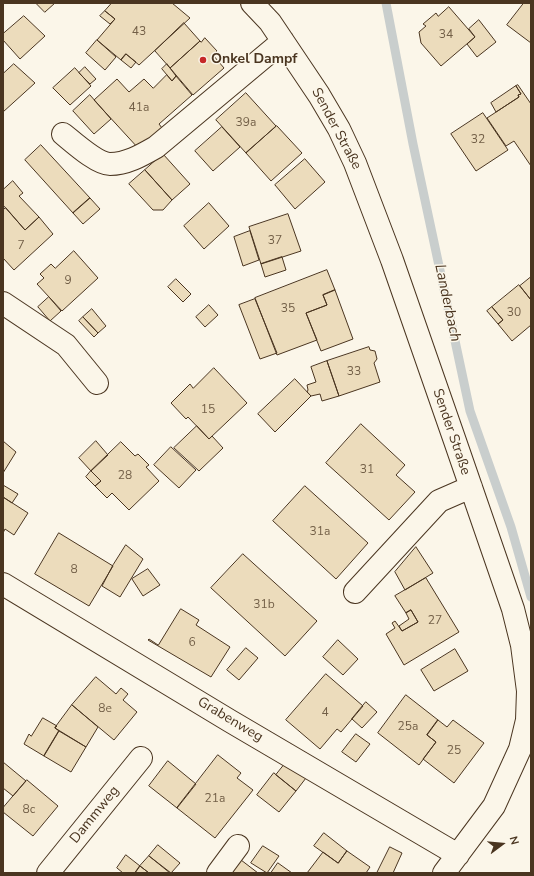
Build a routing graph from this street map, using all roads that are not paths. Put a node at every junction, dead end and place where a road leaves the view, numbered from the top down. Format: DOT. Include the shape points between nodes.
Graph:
graph roads {
  1 [pos="252,3"];
  2 [pos="283,41"];
  3 [pos="63,134"];
  4 [pos="3,303"];
  5 [pos="97,383"];
  6 [pos="471,487"];
  7 [pos="3,584"];
  8 [pos="355,592"];
  9 [pos="529,720"];
  10 [pos="141,758"];
  11 [pos="238,846"];
  12 [pos="458,855"];
  13 [pos="48,873"];
  14 [pos="218,873"];
  15 [pos="444,873"];
  1 -- 2 [label="street, Sender Straße"];
  2 -- 3 [label="street" via="156,147 136,159 109,164 90,156"];
  2 -- 6 [label="street, Sender Straße" via="319,95 355,163 392,260"];
  4 -- 5 [label="street" via="66,345"];
  6 -- 8 [label="street" via="439,501"];
  6 -- 9 [label="street, Sender Straße" via="513,609 522,645"];
  7 -- 12 [label="street, Grabenweg"];
  9 -- 12 [label="street, Sender Straße" via="520,749 494,806"];
  10 -- 13 [label="street, Dammweg"];
  11 -- 14 [label="street"];
  12 -- 15 [label="street, Sender Straße"];
}
